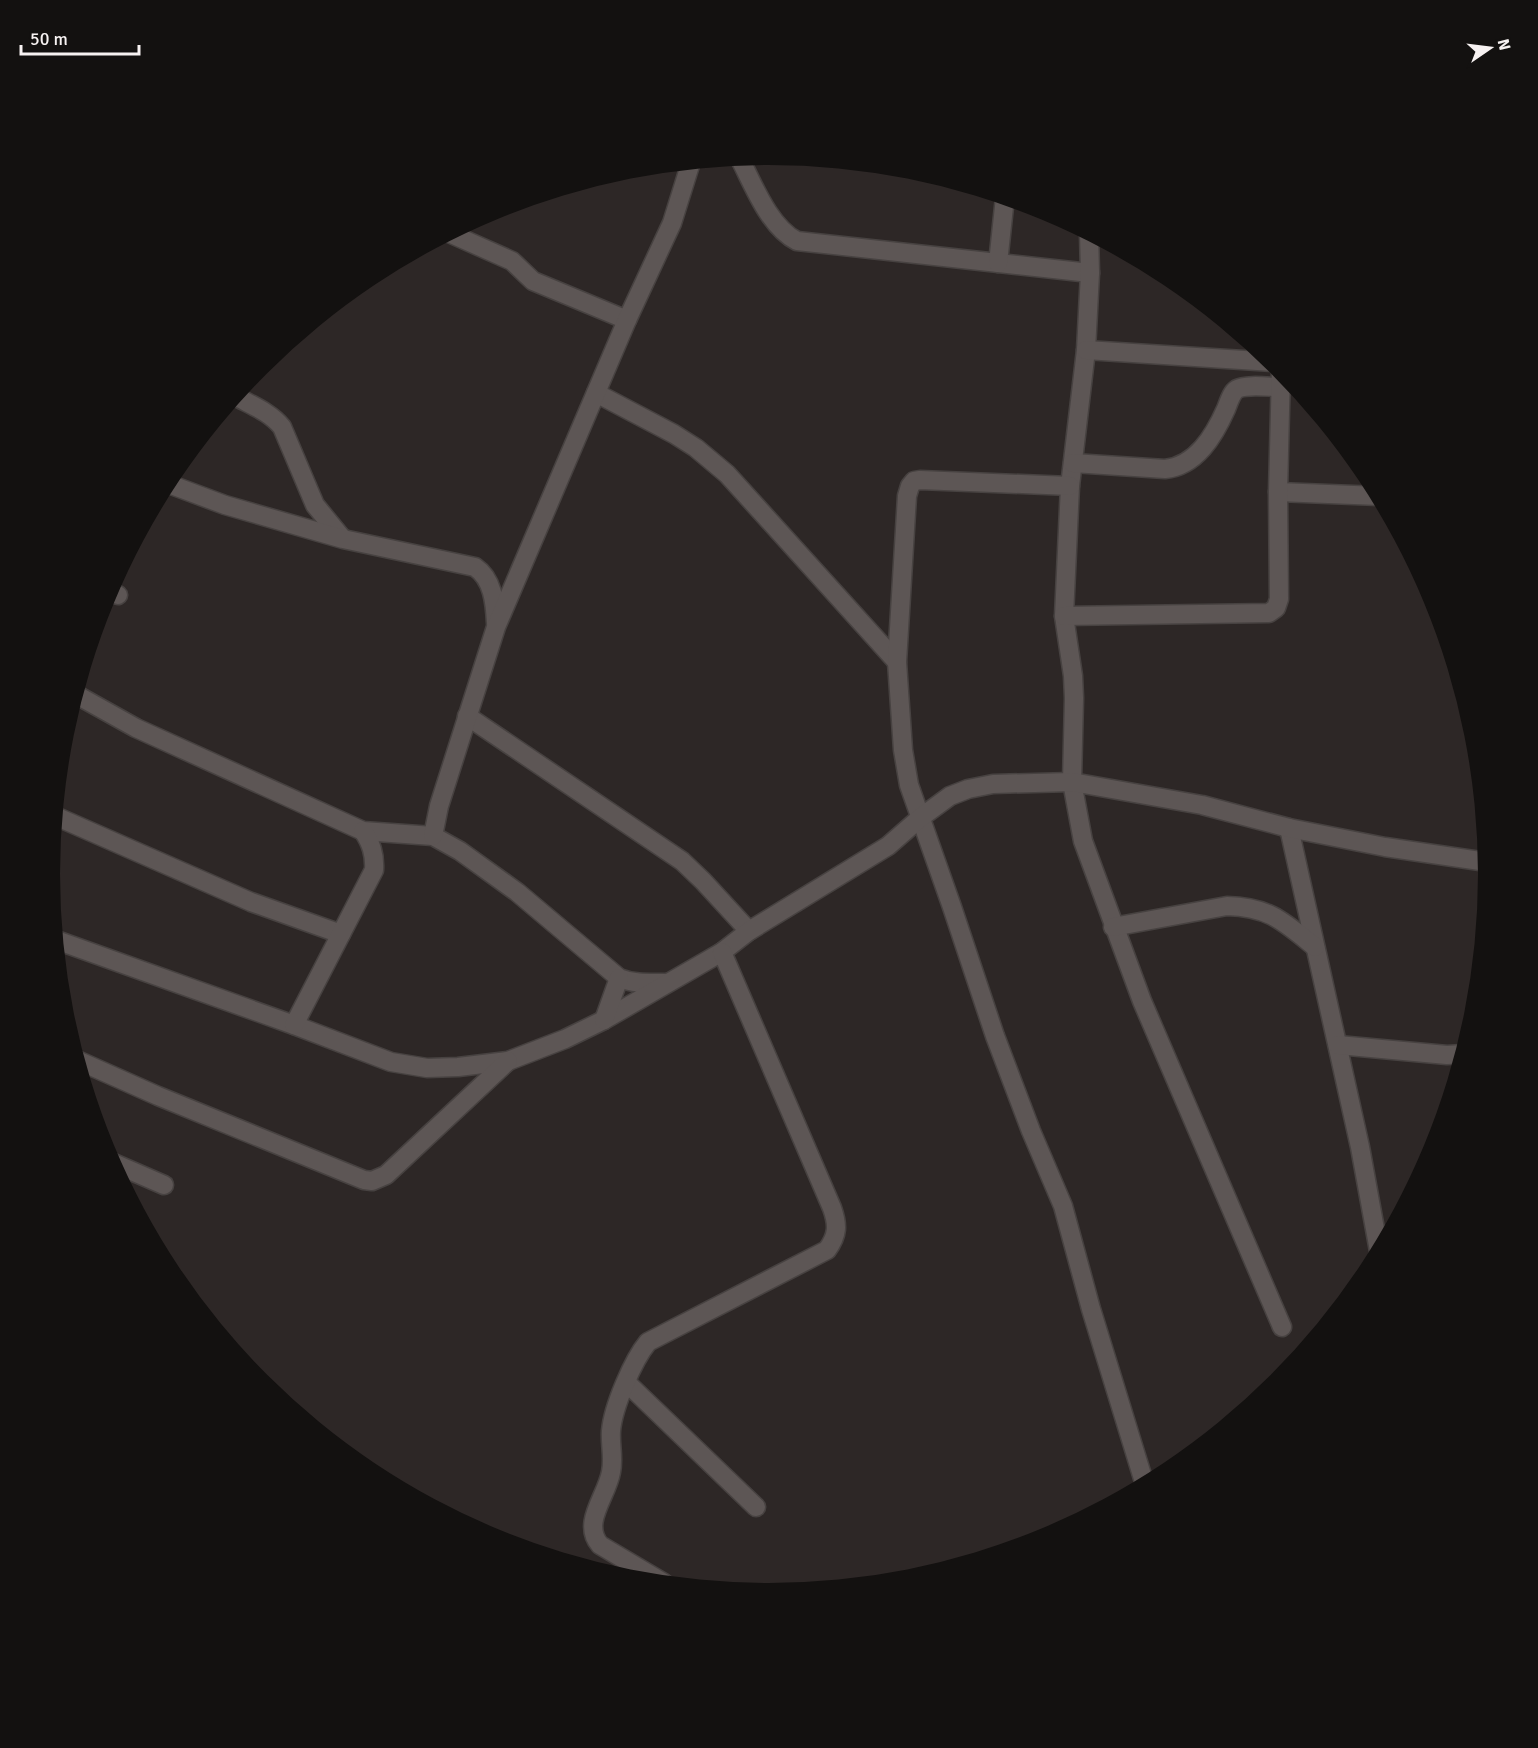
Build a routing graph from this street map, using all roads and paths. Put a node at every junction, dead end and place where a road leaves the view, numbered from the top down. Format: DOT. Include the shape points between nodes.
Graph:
graph roads {
  1 [pos="743,166"];
  2 [pos="688,170"];
  3 [pos="1004,206"];
  4 [pos="458,237"];
  5 [pos="1089,241"];
  6 [pos="998,263"];
  7 [pos="1090,273"];
  8 [pos="627,320"];
  9 [pos="1086,350"];
  10 [pos="1257,361"];
  11 [pos="1276,379"];
  12 [pos="1281,385"];
  13 [pos="596,393"];
  14 [pos="242,400"];
  15 [pos="1073,464"];
  16 [pos="175,486"];
  17 [pos="1070,486"];
  18 [pos="1278,492"];
  19 [pos="1368,496"];
  20 [pos="343,539"];
  21 [pos="1064,616"];
  22 [pos="496,627"];
  23 [pos="897,662"];
  24 [pos="82,698"];
  25 [pos="467,716"];
  26 [pos="1072,782"];
  27 [pos="920,818"];
  28 [pos="63,819"];
  29 [pos="1289,828"];
  30 [pos="363,831"];
  31 [pos="433,836"];
  32 [pos="1477,861"];
  33 [pos="1113,927"];
  34 [pos="749,931"];
  35 [pos="341,934"];
  36 [pos="64,942"];
  37 [pos="1314,947"];
  38 [pos="722,952"];
  39 [pos="619,978"];
  40 [pos="667,983"];
  41 [pos="604,1020"];
  42 [pos="294,1026"];
  43 [pos="1338,1045"];
  44 [pos="1455,1054"];
  45 [pos="508,1061"];
  46 [pos="86,1064"];
  47 [pos="124,1168"];
  48 [pos="164,1185"];
  49 [pos="1378,1238"];
  50 [pos="1282,1327"];
  51 [pos="627,1383"];
  52 [pos="1142,1476"];
  53 [pos="756,1507"];
  54 [pos="644,1571"];
  1 -- 6 [label="street" via="771,218 797,241"];
  2 -- 8 [label="street" via="672,223"];
  3 -- 6 [label="street"];
  4 -- 8 [label="street" via="512,261 533,281"];
  5 -- 7 [label="street"];
  6 -- 7 [label="street"];
  7 -- 9 [label="street"];
  8 -- 13 [label="street"];
  9 -- 10 [label="street"];
  9 -- 15 [label="street"];
  11 -- 15 [label="street" via="1236,389 1213,435 1194,457 1175,468"];
  12 -- 18 [label="street"];
  13 -- 22 [label="street"];
  13 -- 23 [label="street" via="696,448 727,474"];
  14 -- 20 [label="street" via="277,420 315,505"];
  15 -- 17 [label="street"];
  16 -- 20 [label="street"];
  17 -- 21 [label="street"];
  17 -- 23 [label="street" via="920,480 910,486"];
  18 -- 19 [label="street"];
  18 -- 21 [label="street" via="1279,599 1269,613"];
  20 -- 22 [label="street" via="475,567 487,579 492,592"];
  21 -- 26 [label="street" via="1074,698"];
  22 -- 25 [label="street"];
  23 -- 27 [label="street" via="903,750"];
  24 -- 30 [label="street" via="136,728"];
  25 -- 31 [label="street"];
  25 -- 34 [label="street" via="682,861"];
  26 -- 27 [label="street" via="993,784 968,789 950,796"];
  26 -- 29 [label="street" via="1202,806"];
  26 -- 33 [label="street" via="1083,841"];
  27 -- 34 [label="street" via="888,846"];
  27 -- 52 [label="street" via="995,1036 1063,1206"];
  28 -- 35 [label="street" via="251,902"];
  29 -- 32 [label="street"];
  29 -- 37 [label="street"];
  30 -- 31 [label="street"];
  30 -- 35 [label="street" via="373,851 374,870"];
  31 -- 39 [label="street" via="517,891"];
  33 -- 37 [label="street" via="1245,906 1280,918"];
  33 -- 50 [label="street"];
  34 -- 38 [label="street"];
  35 -- 42 [label="street"];
  36 -- 42 [label="street"];
  37 -- 43 [label="street"];
  38 -- 40 [label="street"];
  38 -- 51 [label="street" via="832,1208 836,1233 827,1250 648,1342"];
  39 -- 40 [label="street"];
  39 -- 41 [label="street"];
  40 -- 41 [label="street"];
  41 -- 45 [label="street"];
  42 -- 45 [label="street" via="391,1062 427,1068"];
  43 -- 44 [label="street"];
  43 -- 49 [label="street"];
  45 -- 46 [label="street" via="386,1176 372,1181"];
  47 -- 48 [label="street"];
  51 -- 53 [label="street"];
  51 -- 54 [label="street" via="616,1407 611,1432 611,1474 592,1531 600,1545"];
}
